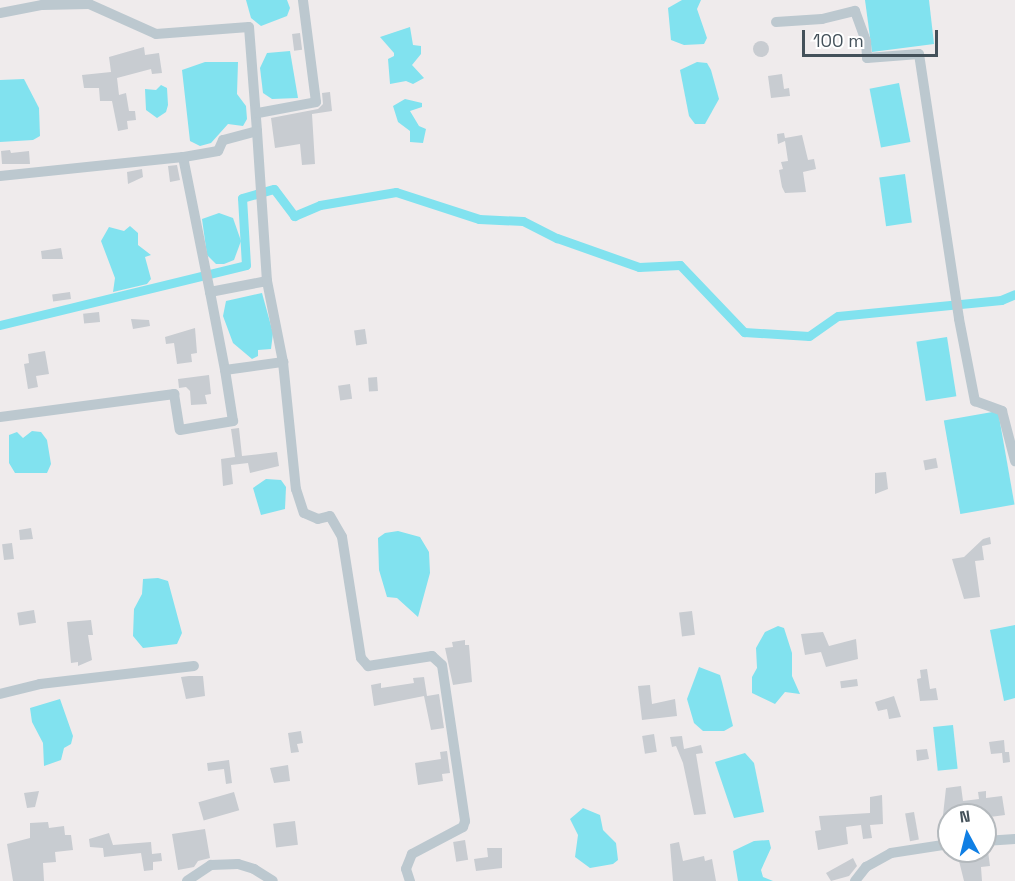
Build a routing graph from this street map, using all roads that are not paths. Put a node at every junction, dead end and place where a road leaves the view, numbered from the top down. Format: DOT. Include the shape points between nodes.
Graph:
graph roads {
  1 [pos="303,0"];
  2 [pos="854,5"];
  3 [pos="0,12"];
  4 [pos="776,22"];
  5 [pos="258,113"];
  6 [pos="257,132"];
  7 [pos="183,157"];
  8 [pos="0,176"];
  9 [pos="267,281"];
  10 [pos="210,292"];
  11 [pos="283,362"];
  12 [pos="225,370"];
  13 [pos="0,417"];
  14 [pos="1015,461"];
  15 [pos="194,666"];
  16 [pos="0,693"];
  17 [pos="1015,839"];
  18 [pos="997,840"];
  19 [pos="937,846"];
  20 [pos="187,881"];
  21 [pos="273,881"];
  22 [pos="410,881"];
  23 [pos="855,881"];
  1 -- 5 [label="street" via="316,102"];
  2 -- 4 [label="street" via="822,19"];
  2 -- 14 [label="street" via="867,58 919,54 958,319 975,401 1002,411"];
  3 -- 5 [label="street" via="42,5 89,4 156,34 249,27"];
  5 -- 6 [label="street"];
  6 -- 7 [label="street" via="222,140 218,151"];
  6 -- 9 [label="street"];
  7 -- 8 [label="street"];
  7 -- 10 [label="street"];
  9 -- 10 [label="street"];
  9 -- 11 [label="street"];
  10 -- 12 [label="street"];
  11 -- 12 [label="street"];
  11 -- 22 [label="street" via="296,489 304,513 318,519 330,516 342,537 361,658 369,666 432,656 442,665 465,821 463,827 412,854 406,869"];
  12 -- 13 [label="street" via="233,421 180,430 174,394"];
  15 -- 16 [label="street" via="40,684"];
  17 -- 18 [label="street"];
  19 -- 23 [label="street" via="891,853 866,867"];
  20 -- 21 [label="street" via="211,865 238,864 255,868"];
}
